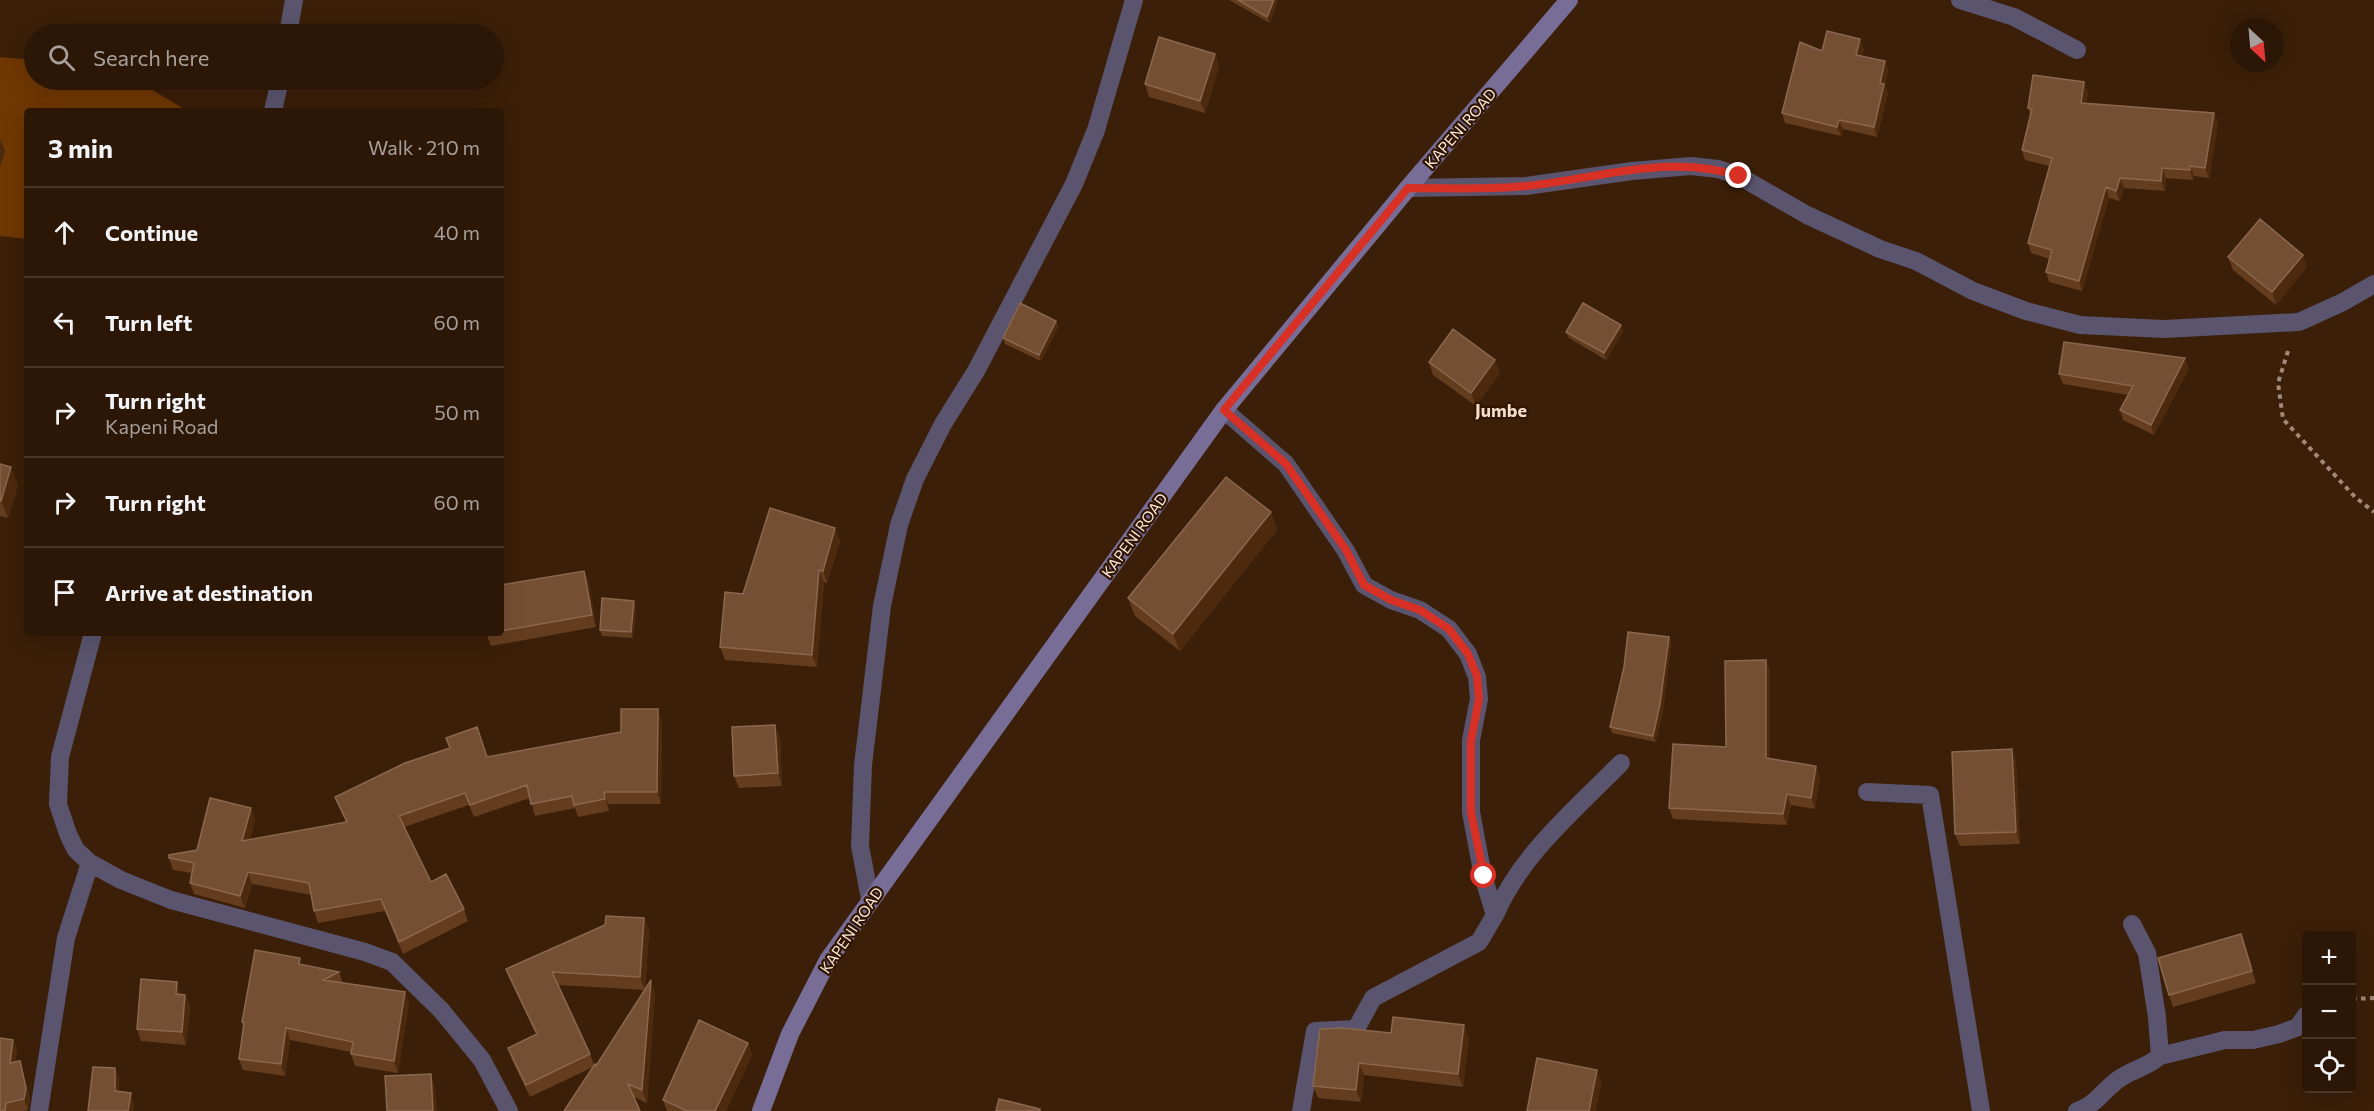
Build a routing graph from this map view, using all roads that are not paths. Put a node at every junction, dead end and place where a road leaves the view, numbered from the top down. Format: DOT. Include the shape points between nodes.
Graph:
graph roads {
  1 [pos="294,0"];
  2 [pos="1134,0"];
  3 [pos="1569,0"];
  4 [pos="1960,0"];
  5 [pos="290,24"];
  6 [pos="2077,50"];
  7 [pos="278,90"];
  8 [pos="274,108"];
  9 [pos="1408,188"];
  10 [pos="2374,284"];
  11 [pos="1224,410"];
  12 [pos="92,636"];
  13 [pos="1621,764"];
  14 [pos="1867,792"];
  15 [pos="90,862"];
  16 [pos="870,899"];
  17 [pos="1495,915"];
  18 [pos="2132,924"];
  19 [pos="2302,1021"];
  20 [pos="2160,1056"];
  21 [pos="39,1111"];
  22 [pos="509,1111"];
  23 [pos="761,1111"];
  24 [pos="1301,1111"];
  25 [pos="1981,1111"];
  26 [pos="2077,1111"];
  1 -- 5 [label="street"];
  2 -- 16 [label="street" via="1096,130 1074,184 976,371 943,424 899,525 882,606 862,765 861,846"];
  3 -- 9 [label="main road, KAPENI ROAD"];
  4 -- 6 [label="street" via="2014,17"];
  7 -- 8 [label="street"];
  9 -- 10 [label="street" via="1526,186 1632,171 1691,166 1718,169 1739,176 1806,215 1916,261 1973,291 2026,311 2080,325 2164,329 2299,322"];
  9 -- 11 [label="main road, KAPENI ROAD"];
  11 -- 16 [label="main road, KAPENI ROAD"];
  11 -- 17 [label="street" via="1286,464 1346,550 1364,585 1420,610 1449,629 1468,654 1477,676 1479,699 1471,741 1471,812"];
  12 -- 15 [label="street" via="60,757 58,804 76,850"];
  13 -- 17 [label="street" via="1522,867"];
  14 -- 25 [label="street" via="1930,795"];
  15 -- 21 [label="street" via="66,938"];
  15 -- 22 [label="street" via="121,880 171,900 392,962 441,1010 475,1052"];
  16 -- 23 [label="main road, KAPENI ROAD" via="828,960 790,1034"];
  17 -- 24 [label="street" via="1479,942 1373,998 1356,1029 1315,1031"];
  18 -- 20 [label="street" via="2147,953"];
  19 -- 20 [label="street" via="2298,1027 2279,1034 2253,1040 2225,1040"];
  20 -- 26 [label="street" via="2122,1077 2089,1107"];
}
